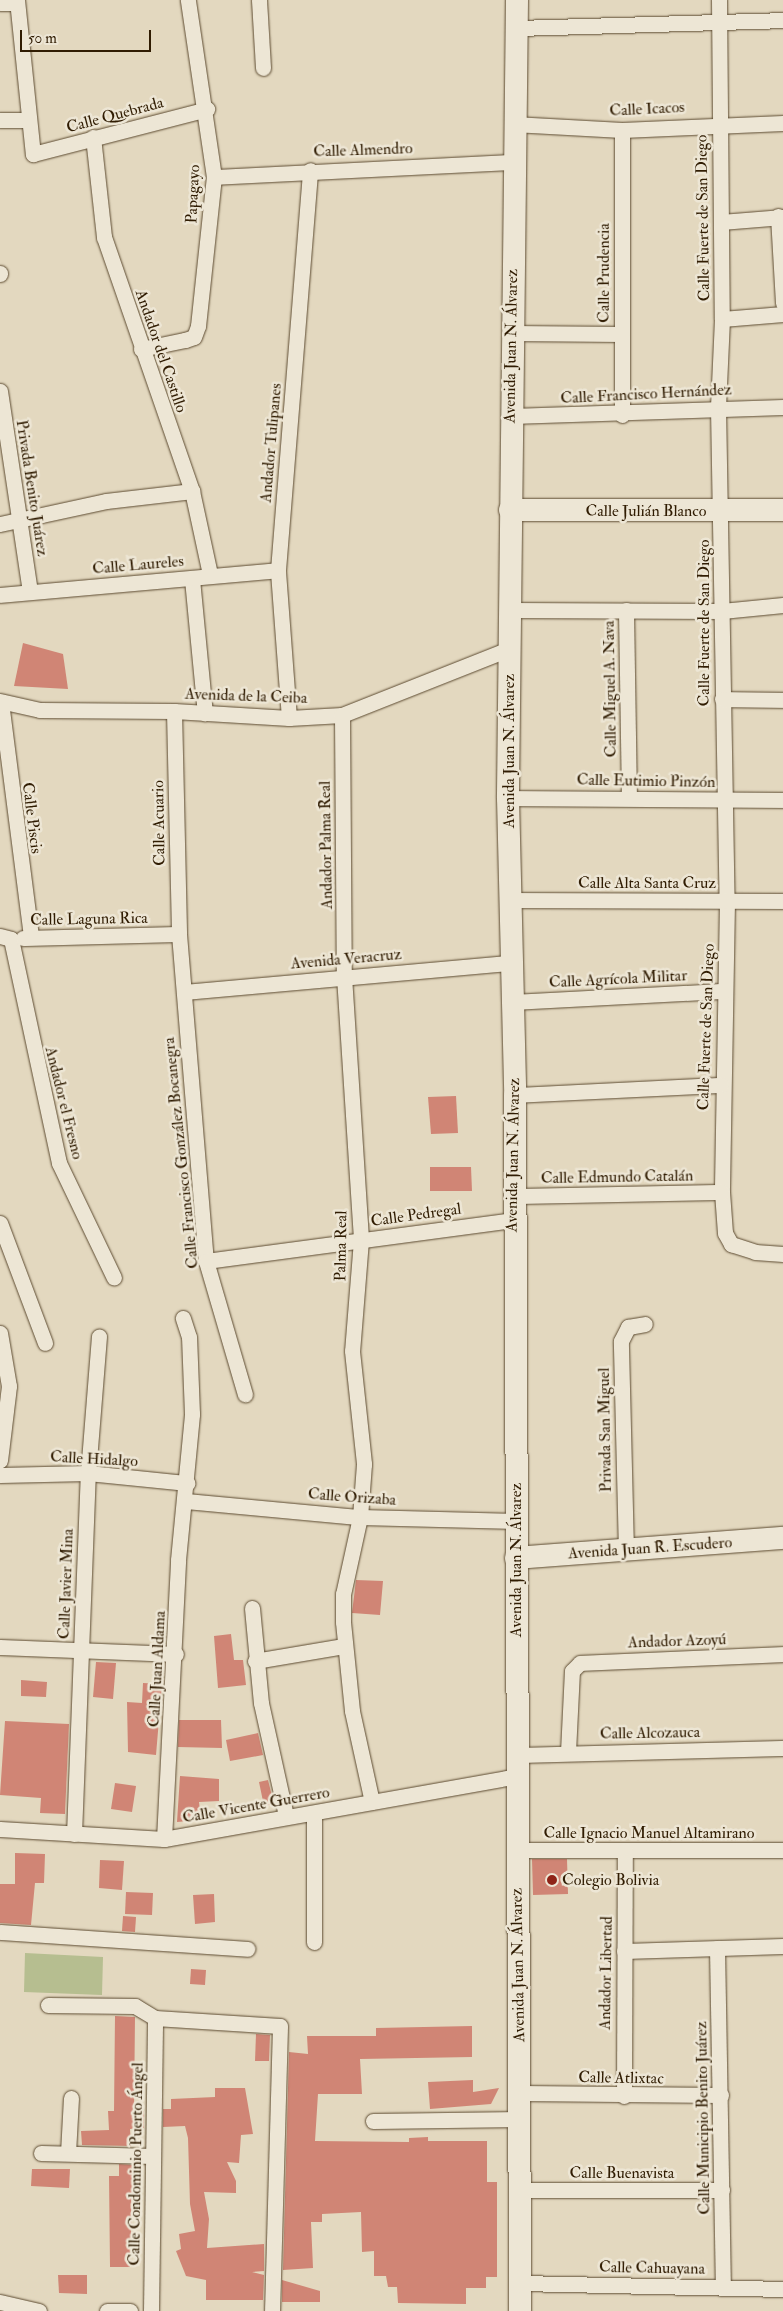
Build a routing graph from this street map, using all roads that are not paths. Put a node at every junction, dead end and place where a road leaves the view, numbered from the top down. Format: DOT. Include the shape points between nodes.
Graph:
graph roads {
  1 [pos="188,0"];
  2 [pos="259,0"];
  3 [pos="517,0"];
  4 [pos="719,0"];
  5 [pos="17,1"];
  6 [pos="0,3"];
  7 [pos="719,19"];
  8 [pos="783,20"];
  9 [pos="517,28"];
  10 [pos="263,68"];
  11 [pos="207,109"];
  12 [pos="0,120"];
  13 [pos="28,120"];
  14 [pos="719,123"];
  15 [pos="783,123"];
  16 [pos="513,124"];
  17 [pos="622,130"];
  18 [pos="94,137"];
  19 [pos="513,162"];
  20 [pos="310,170"];
  21 [pos="214,178"];
  22 [pos="780,217"];
  23 [pos="721,222"];
  24 [pos="783,303"];
  25 [pos="783,314"];
  26 [pos="722,319"];
  27 [pos="512,333"];
  28 [pos="622,334"];
  29 [pos="141,349"];
  30 [pos="0,391"];
  31 [pos="718,406"];
  32 [pos="783,407"];
  33 [pos="622,415"];
  34 [pos="511,416"];
  35 [pos="192,491"];
  36 [pos="510,510"];
  37 [pos="783,510"];
  38 [pos="721,511"];
  39 [pos="19,520"];
  40 [pos="0,524"];
  41 [pos="278,570"];
  42 [pos="210,574"];
  43 [pos="192,579"];
  44 [pos="30,591"];
  45 [pos="0,596"];
  46 [pos="783,605"];
  47 [pos="509,610"];
  48 [pos="626,610"];
  49 [pos="722,611"];
  50 [pos="509,649"];
  51 [pos="722,699"];
  52 [pos="783,700"];
  53 [pos="1,702"];
  54 [pos="174,711"];
  55 [pos="205,713"];
  56 [pos="342,715"];
  57 [pos="289,718"];
  58 [pos="629,797"];
  59 [pos="508,798"];
  60 [pos="724,800"];
  61 [pos="783,800"];
  62 [pos="510,900"];
  63 [pos="727,901"];
  64 [pos="783,901"];
  65 [pos="179,934"];
  66 [pos="31,937"];
  67 [pos="4,939"];
  68 [pos="512,963"];
  69 [pos="344,976"];
  70 [pos="725,991"];
  71 [pos="184,992"];
  72 [pos="512,1002"];
  73 [pos="721,1085"];
  74 [pos="515,1096"];
  75 [pos="722,1192"];
  76 [pos="513,1196"];
  77 [pos="512,1220"];
  78 [pos="0,1223"];
  79 [pos="361,1240"];
  80 [pos="783,1254"];
  81 [pos="206,1261"];
  82 [pos="114,1278"];
  83 [pos="183,1318"];
  84 [pos="645,1324"];
  85 [pos="0,1333"];
  86 [pos="99,1336"];
  87 [pos="45,1343"];
  88 [pos="3,1351"];
  89 [pos="244,1394"];
  90 [pos="0,1460"];
  91 [pos="88,1473"];
  92 [pos="0,1474"];
  93 [pos="187,1483"];
  94 [pos="186,1501"];
  95 [pos="360,1517"];
  96 [pos="517,1521"];
  97 [pos="783,1538"];
  98 [pos="626,1552"];
  99 [pos="516,1558"];
  100 [pos="252,1608"];
  101 [pos="344,1646"];
  102 [pos="0,1647"];
  103 [pos="81,1649"];
  104 [pos="176,1654"];
  105 [pos="783,1654"];
  106 [pos="256,1661"];
  107 [pos="783,1748"];
  108 [pos="568,1752"];
  109 [pos="517,1765"];
  110 [pos="372,1802"];
  111 [pos="314,1814"];
  112 [pos="286,1816"];
  113 [pos="0,1829"];
  114 [pos="74,1834"];
  115 [pos="164,1839"];
  116 [pos="516,1850"];
  117 [pos="783,1850"];
  118 [pos="625,1851"];
  119 [pos="0,1932"];
  120 [pos="314,1942"];
  121 [pos="783,1946"];
  122 [pos="717,1948"];
  123 [pos="247,1949"];
  124 [pos="624,1951"];
  125 [pos="48,2005"];
  126 [pos="155,2018"];
  127 [pos="521,2093"];
  128 [pos="721,2095"];
  129 [pos="624,2096"];
  130 [pos="71,2098"];
  131 [pos="521,2119"];
  132 [pos="373,2121"];
  133 [pos="41,2153"];
  134 [pos="68,2153"];
  135 [pos="153,2156"];
  136 [pos="521,2190"];
  137 [pos="722,2190"];
  138 [pos="520,2283"];
  139 [pos="723,2287"];
  140 [pos="783,2289"];
  141 [pos="0,2302"];
  142 [pos="39,2311"];
  143 [pos="107,2311"];
  144 [pos="130,2311"];
  145 [pos="151,2311"];
  146 [pos="272,2311"];
  147 [pos="520,2311"];
  1 -- 11 [label="street, Papagayo"];
  2 -- 10 [label="street"];
  3 -- 9 [label="main road, Avenida Juan N. Álvarez"];
  4 -- 7 [label="street, Calle Fuerte de San Diego"];
  5 -- 6 [label="street"];
  5 -- 13 [label="street"];
  7 -- 8 [label="street"];
  7 -- 9 [label="street"];
  7 -- 14 [label="street, Calle Fuerte de San Diego"];
  9 -- 16 [label="main road, Avenida Juan N. Álvarez"];
  11 -- 18 [label="street, Calle Quebrada"];
  11 -- 21 [label="street, Papagayo"];
  12 -- 13 [label="street"];
  13 -- 18 [label="street, Calle Quebrada" via="33,154"];
  14 -- 15 [label="street, Calle Icacos"];
  14 -- 17 [label="street, Calle Icacos"];
  14 -- 23 [label="street, Calle Fuerte de San Diego"];
  16 -- 17 [label="street, Calle Icacos"];
  16 -- 19 [label="main road, Avenida Juan N. Álvarez"];
  17 -- 28 [label="street, Calle Prudencia"];
  18 -- 29 [label="street, Andador del Castillo" via="104,237"];
  19 -- 20 [label="street, Calle Almendro"];
  19 -- 27 [label="main road, Avenida Juan N. Álvarez"];
  20 -- 21 [label="street, Calle Almendro"];
  20 -- 41 [label="street, Andador Tulipanes"];
  21 -- 29 [label="street, Papagayo" via="198,326 194,336"];
  22 -- 23 [label="street"];
  22 -- 24 [label="street"];
  23 -- 26 [label="street, Calle Fuerte de San Diego"];
  25 -- 26 [label="street"];
  26 -- 31 [label="street, Calle Fuerte de San Diego"];
  27 -- 28 [label="street"];
  27 -- 34 [label="main road, Avenida Juan N. Álvarez"];
  28 -- 33 [label="street, Calle Prudencia"];
  29 -- 35 [label="street, Andador del Castillo"];
  30 -- 39 [label="street, Privada Benito Juárez"];
  31 -- 32 [label="street, Calle Francisco Hernández"];
  31 -- 33 [label="street, Calle Francisco Hernández"];
  31 -- 38 [label="street, Calle Fuerte de San Diego"];
  33 -- 34 [label="street, Calle Francisco Hernández"];
  34 -- 36 [label="main road, Avenida Juan N. Álvarez"];
  35 -- 39 [label="street" via="106,501"];
  35 -- 42 [label="street, Andador del Castillo"];
  36 -- 38 [label="main road, Calle Julián Blanco"];
  36 -- 47 [label="main road, Avenida Juan N. Álvarez"];
  37 -- 38 [label="main road, Calle Julián Blanco"];
  38 -- 49 [label="street, Calle Fuerte de San Diego"];
  39 -- 40 [label="street"];
  39 -- 44 [label="street, Privada Benito Juárez"];
  41 -- 42 [label="street, Calle Laureles"];
  41 -- 57 [label="street, Andador Tulipanes"];
  42 -- 43 [label="street, Calle Laureles"];
  43 -- 44 [label="street, Calle Laureles"];
  43 -- 55 [label="street"];
  44 -- 45 [label="street, Calle Laureles"];
  46 -- 49 [label="street"];
  47 -- 48 [label="street"];
  47 -- 50 [label="main road, Avenida Juan N. Álvarez"];
  48 -- 49 [label="street"];
  48 -- 58 [label="street, Calle Miguel A. Nava"];
  49 -- 51 [label="street, Calle Fuerte de San Diego"];
  50 -- 56 [label="street, Avenida de la Ceiba"];
  50 -- 59 [label="main road, Avenida Juan N. Álvarez"];
  51 -- 52 [label="street"];
  51 -- 60 [label="street, Calle Fuerte de San Diego"];
  53 -- 54 [label="street, Avenida de la Ceiba" via="40,710"];
  53 -- 66 [label="street, Calle Piscis"];
  54 -- 55 [label="street, Avenida de la Ceiba"];
  54 -- 65 [label="street, Calle Acuario"];
  55 -- 57 [label="street, Avenida de la Ceiba"];
  56 -- 57 [label="street, Avenida de la Ceiba"];
  56 -- 69 [label="street, Andador Palma Real"];
  58 -- 59 [label="street, Calle Eutimio Pinzón"];
  58 -- 60 [label="street, Calle Eutimio Pinzón"];
  59 -- 62 [label="main road, Avenida Juan N. Álvarez"];
  60 -- 61 [label="street, Calle Eutimio Pinzón"];
  60 -- 63 [label="street, Calle Fuerte de San Diego"];
  62 -- 63 [label="street, Calle Alta Santa Cruz"];
  62 -- 68 [label="main road, Avenida Juan N. Álvarez"];
  63 -- 64 [label="street, Calle Alta Santa Cruz"];
  63 -- 70 [label="street, Calle Fuerte de San Diego"];
  65 -- 66 [label="street, Calle Laguna Rica"];
  65 -- 71 [label="street, Calle Francisco González Bocanegra"];
  66 -- 67 [label="street, Calle Laguna Rica"];
  67 -- 82 [label="street, Andador el Fresno" via="59,1162"];
  68 -- 69 [label="street, Avenida Veracruz"];
  68 -- 72 [label="main road, Avenida Juan N. Álvarez"];
  69 -- 71 [label="street, Avenida Veracruz"];
  69 -- 79 [label="street, Palma Real"];
  70 -- 72 [label="street, Calle Agrícola Militar"];
  70 -- 73 [label="street, Calle Fuerte de San Diego"];
  71 -- 81 [label="street, Calle Francisco González Bocanegra"];
  72 -- 74 [label="main road, Avenida Juan N. Álvarez"];
  73 -- 74 [label="street"];
  73 -- 75 [label="street, Calle Fuerte de San Diego"];
  74 -- 76 [label="main road, Avenida Juan N. Álvarez"];
  75 -- 76 [label="street, Calle Edmundo Catalán"];
  75 -- 80 [label="street, Calle Fuerte de San Diego" via="725,1233 731,1244 755,1252"];
  76 -- 77 [label="main road, Avenida Juan N. Álvarez"];
  77 -- 79 [label="street, Calle Pedregal"];
  77 -- 96 [label="main road, Avenida Juan N. Álvarez"];
  78 -- 87 [label="street"];
  79 -- 81 [label="street, Calle Pedregal"];
  79 -- 95 [label="street, Palma Real" via="352,1350 364,1464"];
  81 -- 89 [label="street, Calle Francisco González Bocanegra"];
  83 -- 93 [label="street" via="189,1337 192,1414"];
  84 -- 98 [label="street, Privada San Miguel" via="628,1327 621,1341"];
  85 -- 88 [label="street"];
  86 -- 91 [label="street, Calle Javier Mina"];
  88 -- 90 [label="street" via="9,1386"];
  91 -- 92 [label="street, Calle Hidalgo"];
  91 -- 93 [label="street, Calle Hidalgo"];
  91 -- 103 [label="street, Calle Javier Mina"];
  93 -- 94 [label="street"];
  94 -- 95 [label="street, Calle Orizaba"];
  94 -- 104 [label="street, Calle Juan Aldama" via="178,1560"];
  95 -- 96 [label="street, Calle Orizaba"];
  95 -- 101 [label="street, Palma Real" via="343,1594"];
  96 -- 99 [label="main road, Avenida Juan N. Álvarez"];
  97 -- 98 [label="main road, Avenida Juan R. Escudero"];
  98 -- 99 [label="main road, Avenida Juan R. Escudero"];
  99 -- 109 [label="main road, Avenida Juan N. Álvarez"];
  100 -- 106 [label="street"];
  101 -- 106 [label="street"];
  101 -- 110 [label="street, Palma Real" via="352,1711"];
  102 -- 103 [label="street"];
  103 -- 104 [label="street"];
  103 -- 114 [label="street, Calle Javier Mina"];
  104 -- 115 [label="street, Calle Juan Aldama"];
  105 -- 108 [label="street, Andador Azoyú" via="574,1666"];
  106 -- 112 [label="street"];
  107 -- 108 [label="street, Calle Alcozauca"];
  108 -- 109 [label="street, Calle Alcozauca"];
  109 -- 110 [label="street, Calle Vicente Guerrero"];
  109 -- 116 [label="main road, Avenida Juan N. Álvarez"];
  110 -- 111 [label="street, Calle Vicente Guerrero"];
  111 -- 112 [label="street, Calle Vicente Guerrero"];
  111 -- 120 [label="street"];
  112 -- 115 [label="street, Calle Vicente Guerrero"];
  113 -- 114 [label="street, Calle Vicente Guerrero"];
  114 -- 115 [label="street, Calle Vicente Guerrero"];
  116 -- 118 [label="street, Calle Ignacio Manuel Altamirano"];
  116 -- 127 [label="main road, Avenida Juan N. Álvarez"];
  117 -- 118 [label="street, Calle Ignacio Manuel Altamirano"];
  118 -- 124 [label="street, Andador Libertad"];
  119 -- 123 [label="street"];
  121 -- 122 [label="street"];
  122 -- 124 [label="street"];
  122 -- 128 [label="street, Calle Municipio Benito Juárez"];
  124 -- 129 [label="street, Andador Libertad"];
  125 -- 126 [label="street" via="135,2006"];
  126 -- 135 [label="street, Calle Condominio Puerto Ángel"];
  126 -- 146 [label="street" via="280,2026"];
  127 -- 129 [label="street, Calle Atlixtac"];
  127 -- 131 [label="main road, Avenida Juan N. Álvarez"];
  128 -- 129 [label="street, Calle Atlixtac"];
  128 -- 137 [label="street, Calle Municipio Benito Juárez"];
  130 -- 134 [label="street"];
  131 -- 132 [label="street"];
  131 -- 136 [label="main road, Avenida Juan N. Álvarez"];
  133 -- 134 [label="street"];
  134 -- 135 [label="street"];
  135 -- 145 [label="street, Calle Condominio Puerto Ángel"];
  136 -- 137 [label="street, Calle Buenavista"];
  136 -- 138 [label="main road, Avenida Juan N. Álvarez"];
  137 -- 139 [label="street, Calle Municipio Benito Juárez"];
  138 -- 139 [label="street, Calle Cahuayana"];
  138 -- 147 [label="main road, Avenida Juan N. Álvarez"];
  139 -- 140 [label="street, Calle Cahuayana"];
  141 -- 142 [label="street"];
  143 -- 144 [label="street"];
}
